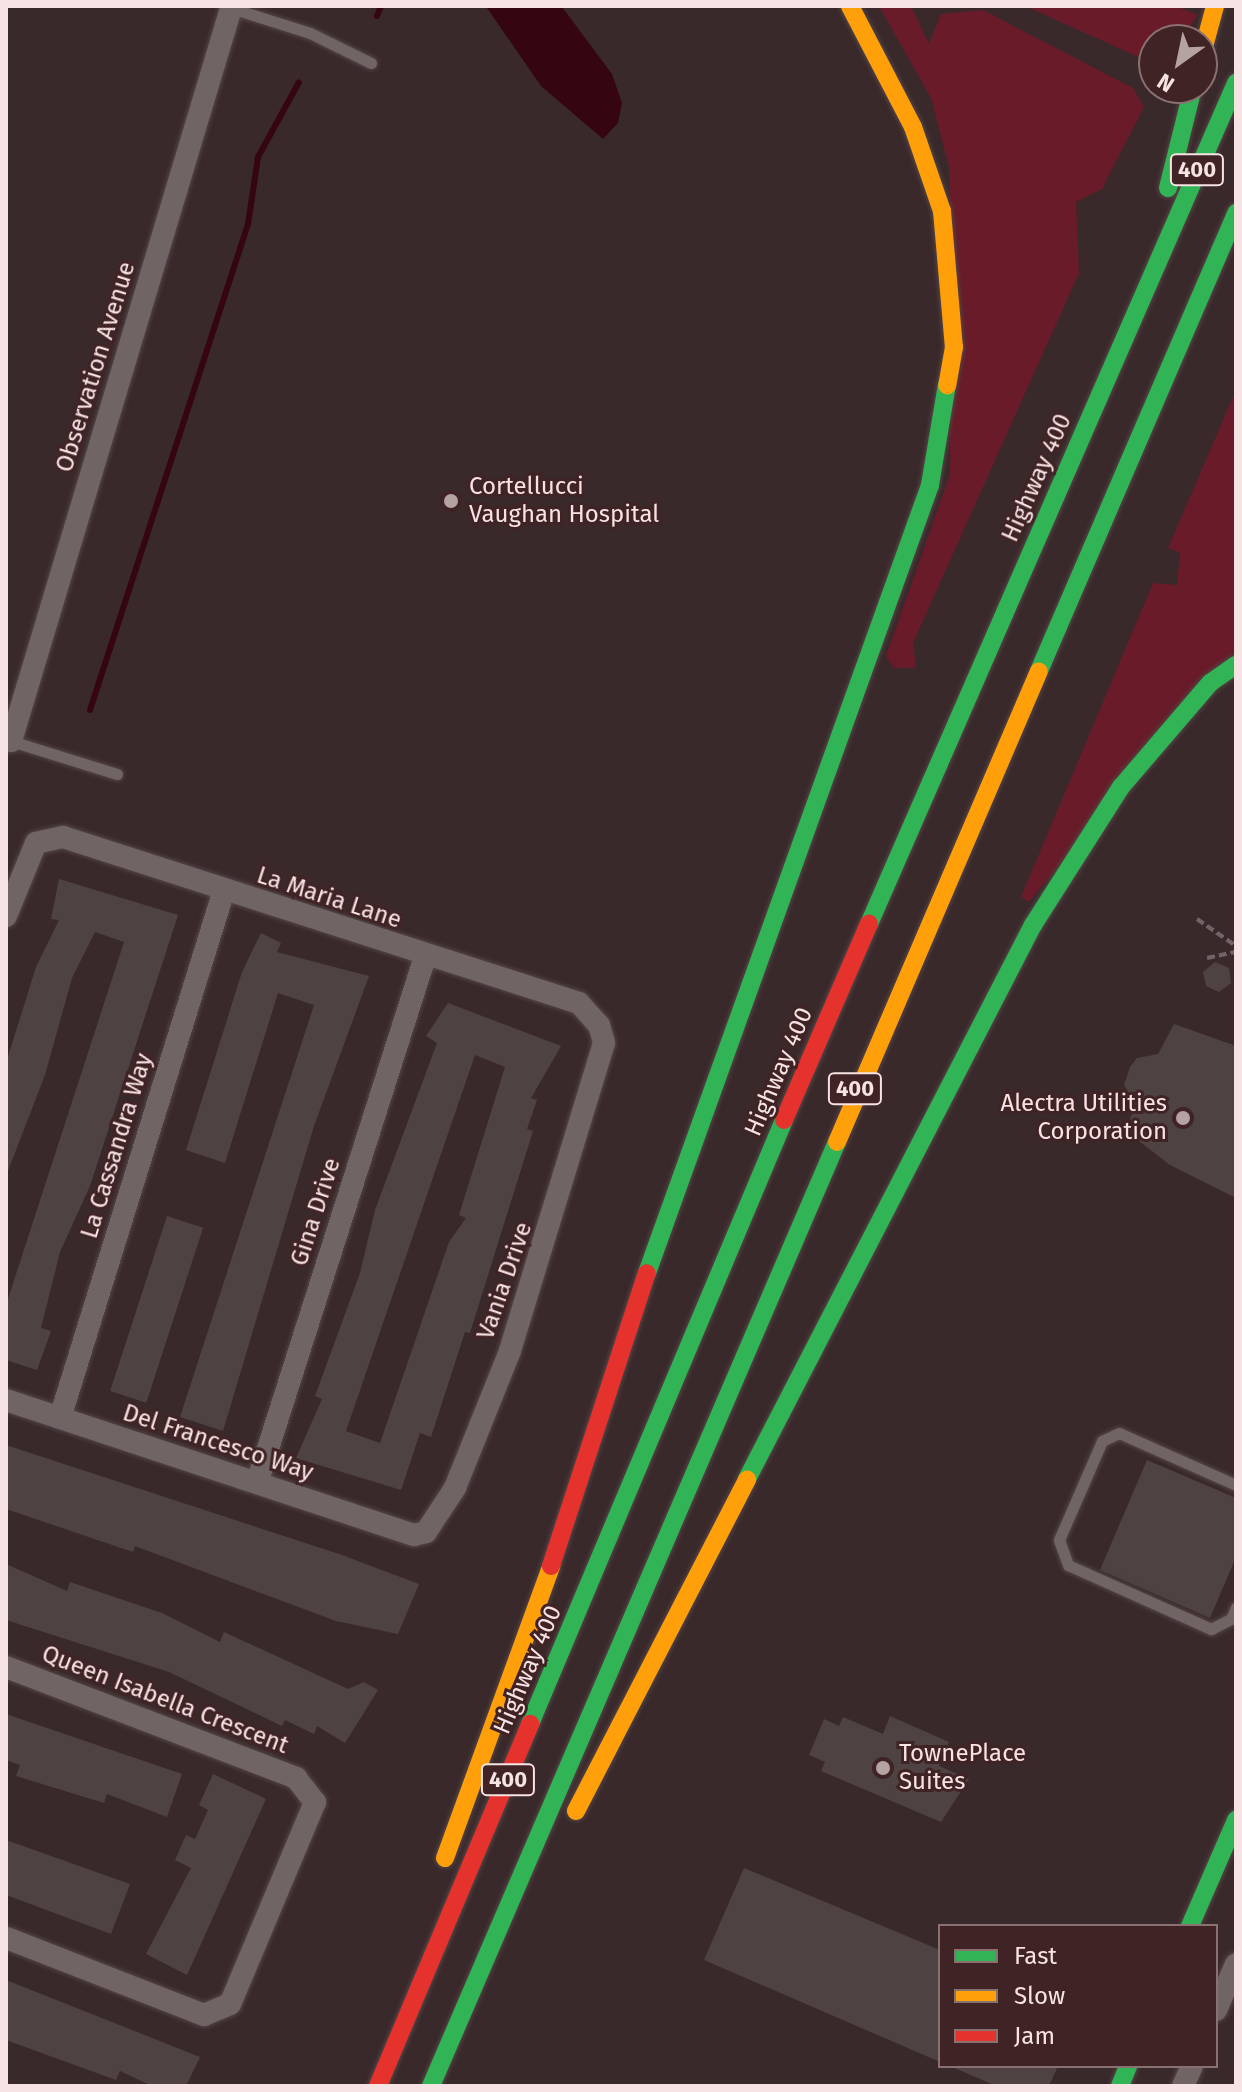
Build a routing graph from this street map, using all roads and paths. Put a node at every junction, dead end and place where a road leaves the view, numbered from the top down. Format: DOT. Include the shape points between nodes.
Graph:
graph roads {
  1 [pos="850,6"];
  2 [pos="228,7"];
  3 [pos="371,63"];
  4 [pos="1236,83"];
  5 [pos="1189,104"];
  6 [pos="1236,213"];
  7 [pos="1159,258"];
  8 [pos="1236,665"];
  9 [pos="8,740"];
  10 [pos="117,774"];
  11 [pos="224,890"];
  12 [pos="6,916"];
  13 [pos="1197,919"];
  14 [pos="1236,949"];
  15 [pos="425,957"];
  16 [pos="1207,958"];
  17 [pos="599,1025"];
  18 [pos="6,1400"];
  19 [pos="60,1418"];
  20 [pos="257,1483"];
  21 [pos="1236,1485"];
  22 [pos="414,1535"];
  23 [pos="1236,1607"];
  24 [pos="6,1667"];
  25 [pos="1236,1820"];
  26 [pos="436,1882"];
  27 [pos="1191,1924"];
  28 [pos="6,1938"];
  29 [pos="408,1954"];
  30 [pos="1236,1964"];
  31 [pos="481,1969"];
  32 [pos="1218,2005"];
  33 [pos="405,2025"];
  34 [pos="378,2086"];
  35 [pos="431,2086"];
  1 -- 26 [label="main road" via="913,127 942,211 954,347 930,485 658,1239 508,1695"];
  2 -- 3 [label="lane" via="334,42"];
  2 -- 9 [label="street, Observation Avenue"];
  4 -- 7 [label="main road, Highway 400 / 400"];
  5 -- 7 [label="main road" via="1167,190"];
  6 -- 31 [label="main road, 400"];
  7 -- 33 [label="main road, Highway 400 / 400" via="778,1133"];
  8 -- 31 [label="main road" via="1210,683 1121,787 1033,925 520,1918"];
  9 -- 10 [label="lane"];
  11 -- 12 [label="street, La Maria Lane" via="63,837 36,843"];
  11 -- 15 [label="street, La Maria Lane"];
  11 -- 19 [label="street, La Cassandra Way"];
  13 -- 14 [label="path"];
  14 -- 16 [label="path"];
  15 -- 17 [label="street, La Maria Lane" via="579,1003"];
  15 -- 20 [label="street, Gina Drive"];
  17 -- 22 [label="street, Vania Drive" via="600,1068 510,1351 455,1488 426,1532"];
  18 -- 19 [label="street, Del Francesco Way"];
  19 -- 20 [label="street, Del Francesco Way"];
  20 -- 22 [label="street, Del Francesco Way"];
  21 -- 23 [label="lane" via="1119,1433 1102,1441 1059,1540 1068,1565 1211,1629 1231,1619"];
  24 -- 28 [label="street, Queen Isabella Crescent" via="296,1778 315,1802 230,2004 204,2015"];
  25 -- 27 [label="main road"];
  29 -- 33 [label="main road"];
  30 -- 32 [label="street"];
  31 -- 35 [label="main road, 400"];
  33 -- 34 [label="main road, Highway 400 / 400"];
}
